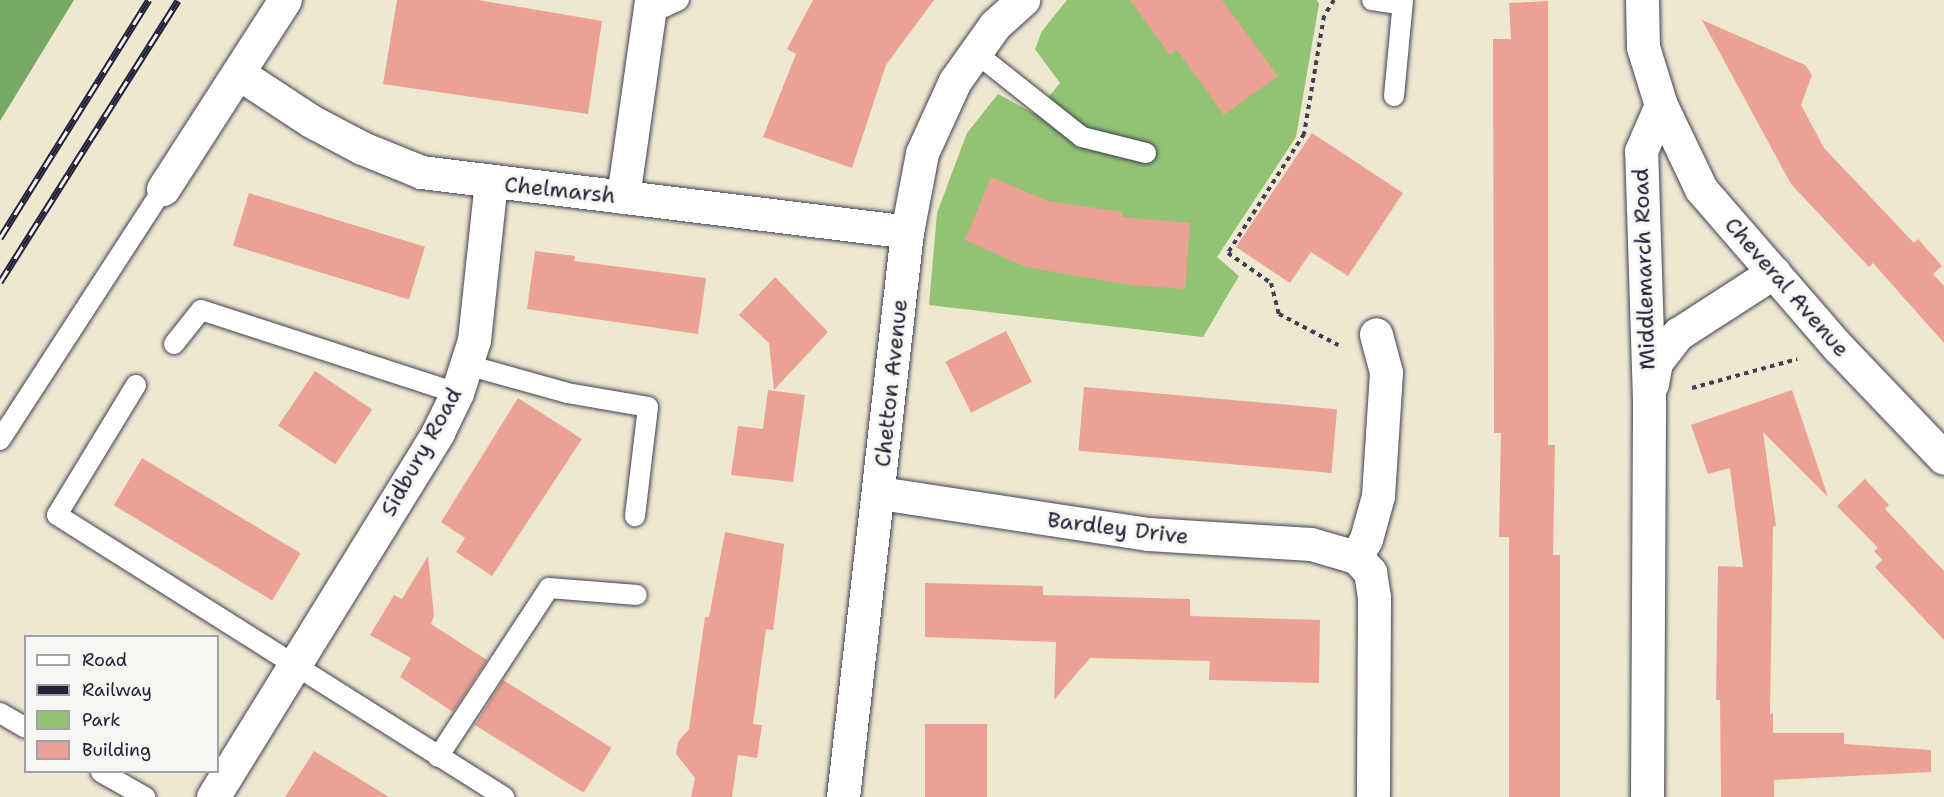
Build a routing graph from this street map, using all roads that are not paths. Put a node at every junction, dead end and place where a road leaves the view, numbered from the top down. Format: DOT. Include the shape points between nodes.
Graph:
graph roads {
  1 [pos="285,0"];
  2 [pos="679,0"];
  3 [pos="1023,0"];
  4 [pos="1372,0"];
  5 [pos="1642,0"];
  6 [pos="1402,2"];
  7 [pos="650,7"];
  8 [pos="976,53"];
  9 [pos="238,73"];
  10 [pos="1394,96"];
  11 [pos="1661,105"];
  12 [pos="1146,153"];
  13 [pos="490,183"];
  14 [pos="163,189"];
  15 [pos="623,196"];
  16 [pos="907,232"];
  17 [pos="1774,272"];
  18 [pos="1376,334"];
  19 [pos="174,344"];
  20 [pos="462,379"];
  21 [pos="136,385"];
  22 [pos="1649,400"];
  23 [pos="0,440"];
  24 [pos="1942,451"];
  25 [pos="880,493"];
  26 [pos="635,516"];
  27 [pos="1356,557"];
  28 [pos="637,595"];
  29 [pos="294,664"];
  30 [pos="0,713"];
  31 [pos="24,727"];
  32 [pos="438,757"];
  33 [pos="104,773"];
  34 [pos="145,797"];
  35 [pos="213,797"];
  36 [pos="504,797"];
  37 [pos="843,797"];
  38 [pos="1373,797"];
  39 [pos="1647,797"];
  1 -- 9 [label="street"];
  2 -- 7 [label="lane"];
  3 -- 8 [label="street, Chetton Avenue" via="995,25"];
  4 -- 6 [label="lane"];
  5 -- 11 [label="street" via="1643,47"];
  6 -- 10 [label="lane"];
  7 -- 15 [label="street"];
  8 -- 12 [label="lane" via="1082,137"];
  8 -- 16 [label="street, Chetton Avenue" via="955,81 922,153"];
  9 -- 13 [label="street, Chelmarsh" via="311,121 397,164 420,172"];
  9 -- 14 [label="street"];
  11 -- 17 [label="street, Cheveral Avenue" via="1701,189"];
  11 -- 22 [label="street, Middlemarch Road" via="1641,151"];
  13 -- 15 [label="street, Chelmarsh"];
  13 -- 20 [label="street, Sidbury Road"];
  14 -- 23 [label="lane"];
  15 -- 16 [label="street, Chelmarsh"];
  16 -- 25 [label="street, Chetton Avenue"];
  17 -- 22 [label="street, Middlemarch Road" via="1678,334 1656,362"];
  17 -- 24 [label="street, Cheveral Avenue" via="1838,347"];
  18 -- 27 [label="street" via="1386,372 1378,496 1366,539"];
  19 -- 20 [label="lane" via="201,310"];
  20 -- 26 [label="lane" via="648,407"];
  20 -- 29 [label="street, Sidbury Road" via="438,432"];
  21 -- 29 [label="lane" via="57,515"];
  22 -- 39 [label="street, Middlemarch Road"];
  25 -- 27 [label="street, Bardley Drive" via="1136,532 1311,544"];
  25 -- 37 [label="street, Chetton Avenue"];
  27 -- 38 [label="street" via="1370,572 1374,598"];
  28 -- 32 [label="lane" via="549,588"];
  29 -- 32 [label="lane"];
  29 -- 35 [label="street, Sidbury Road"];
  30 -- 31 [label="lane"];
  32 -- 36 [label="lane"];
  33 -- 34 [label="lane"];
}
